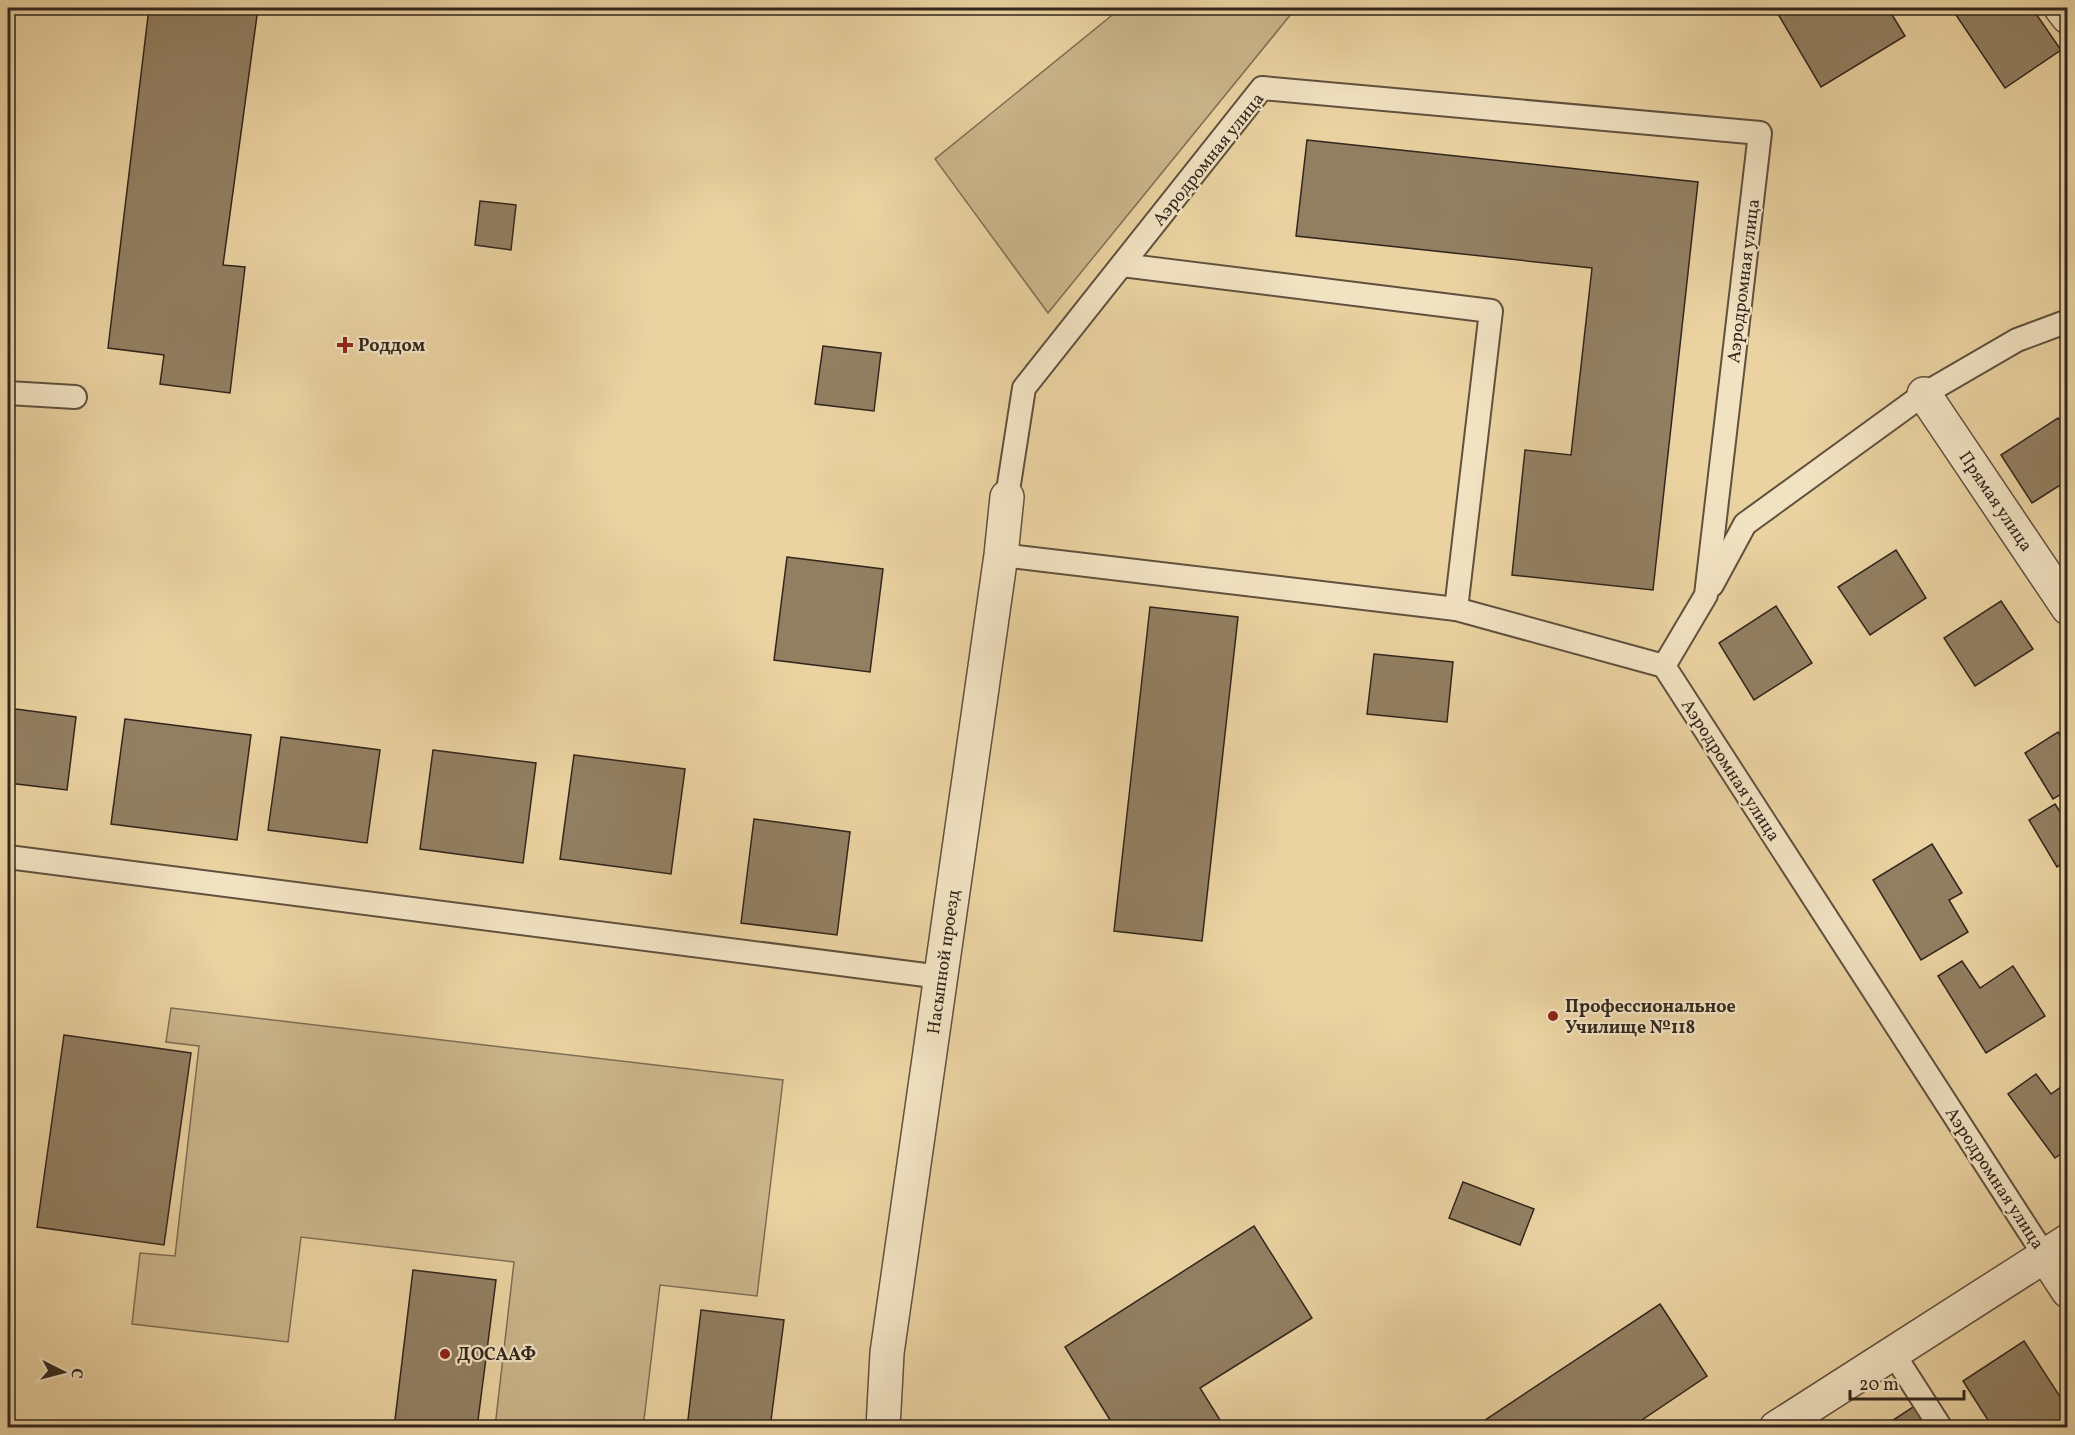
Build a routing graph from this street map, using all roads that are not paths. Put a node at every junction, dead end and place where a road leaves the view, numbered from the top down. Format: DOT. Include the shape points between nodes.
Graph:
graph roads {
  1 [pos="2061,8"];
  2 [pos="2067,17"];
  3 [pos="1122,265"];
  4 [pos="2067,321"];
  5 [pos="8,393"];
  6 [pos="1924,394"];
  7 [pos="75,397"];
  8 [pos="1007,497"];
  9 [pos="1001,555"];
  10 [pos="1706,595"];
  11 [pos="2067,608"];
  12 [pos="1456,609"];
  13 [pos="1664,666"];
  14 [pos="8,857"];
  15 [pos="941,977"];
  16 [pos="2056,1248"];
  17 [pos="2067,1291"];
  18 [pos="1893,1353"];
  19 [pos="883,1428"];
  20 [pos="1776,1428"];
  21 [pos="1941,1428"];
  1 -- 2 [label="street"];
  3 -- 8 [label="lane, Аэродромная улица" via="1024,388"];
  3 -- 10 [label="lane, Аэродромная улица" via="1262,88 1760,133"];
  3 -- 12 [label="lane" via="1491,311"];
  4 -- 6 [label="lane" via="2017,340"];
  5 -- 7 [label="lane"];
  6 -- 10 [label="lane" via="1745,524"];
  6 -- 11 [label="street, Прямая улица"];
  8 -- 9 [label="street, Насыпной проезд"];
  9 -- 12 [label="lane"];
  9 -- 15 [label="street, Насыпной проезд"];
  10 -- 13 [label="lane, Аэродромная улица"];
  12 -- 13 [label="lane"];
  13 -- 16 [label="lane, Аэродромная улица"];
  14 -- 15 [label="lane"];
  15 -- 19 [label="street, Насыпной проезд" via="887,1353"];
  16 -- 17 [label="street, Аэродромная улица"];
  16 -- 18 [label="street"];
  18 -- 20 [label="street"];
  18 -- 21 [label="lane"];
}
